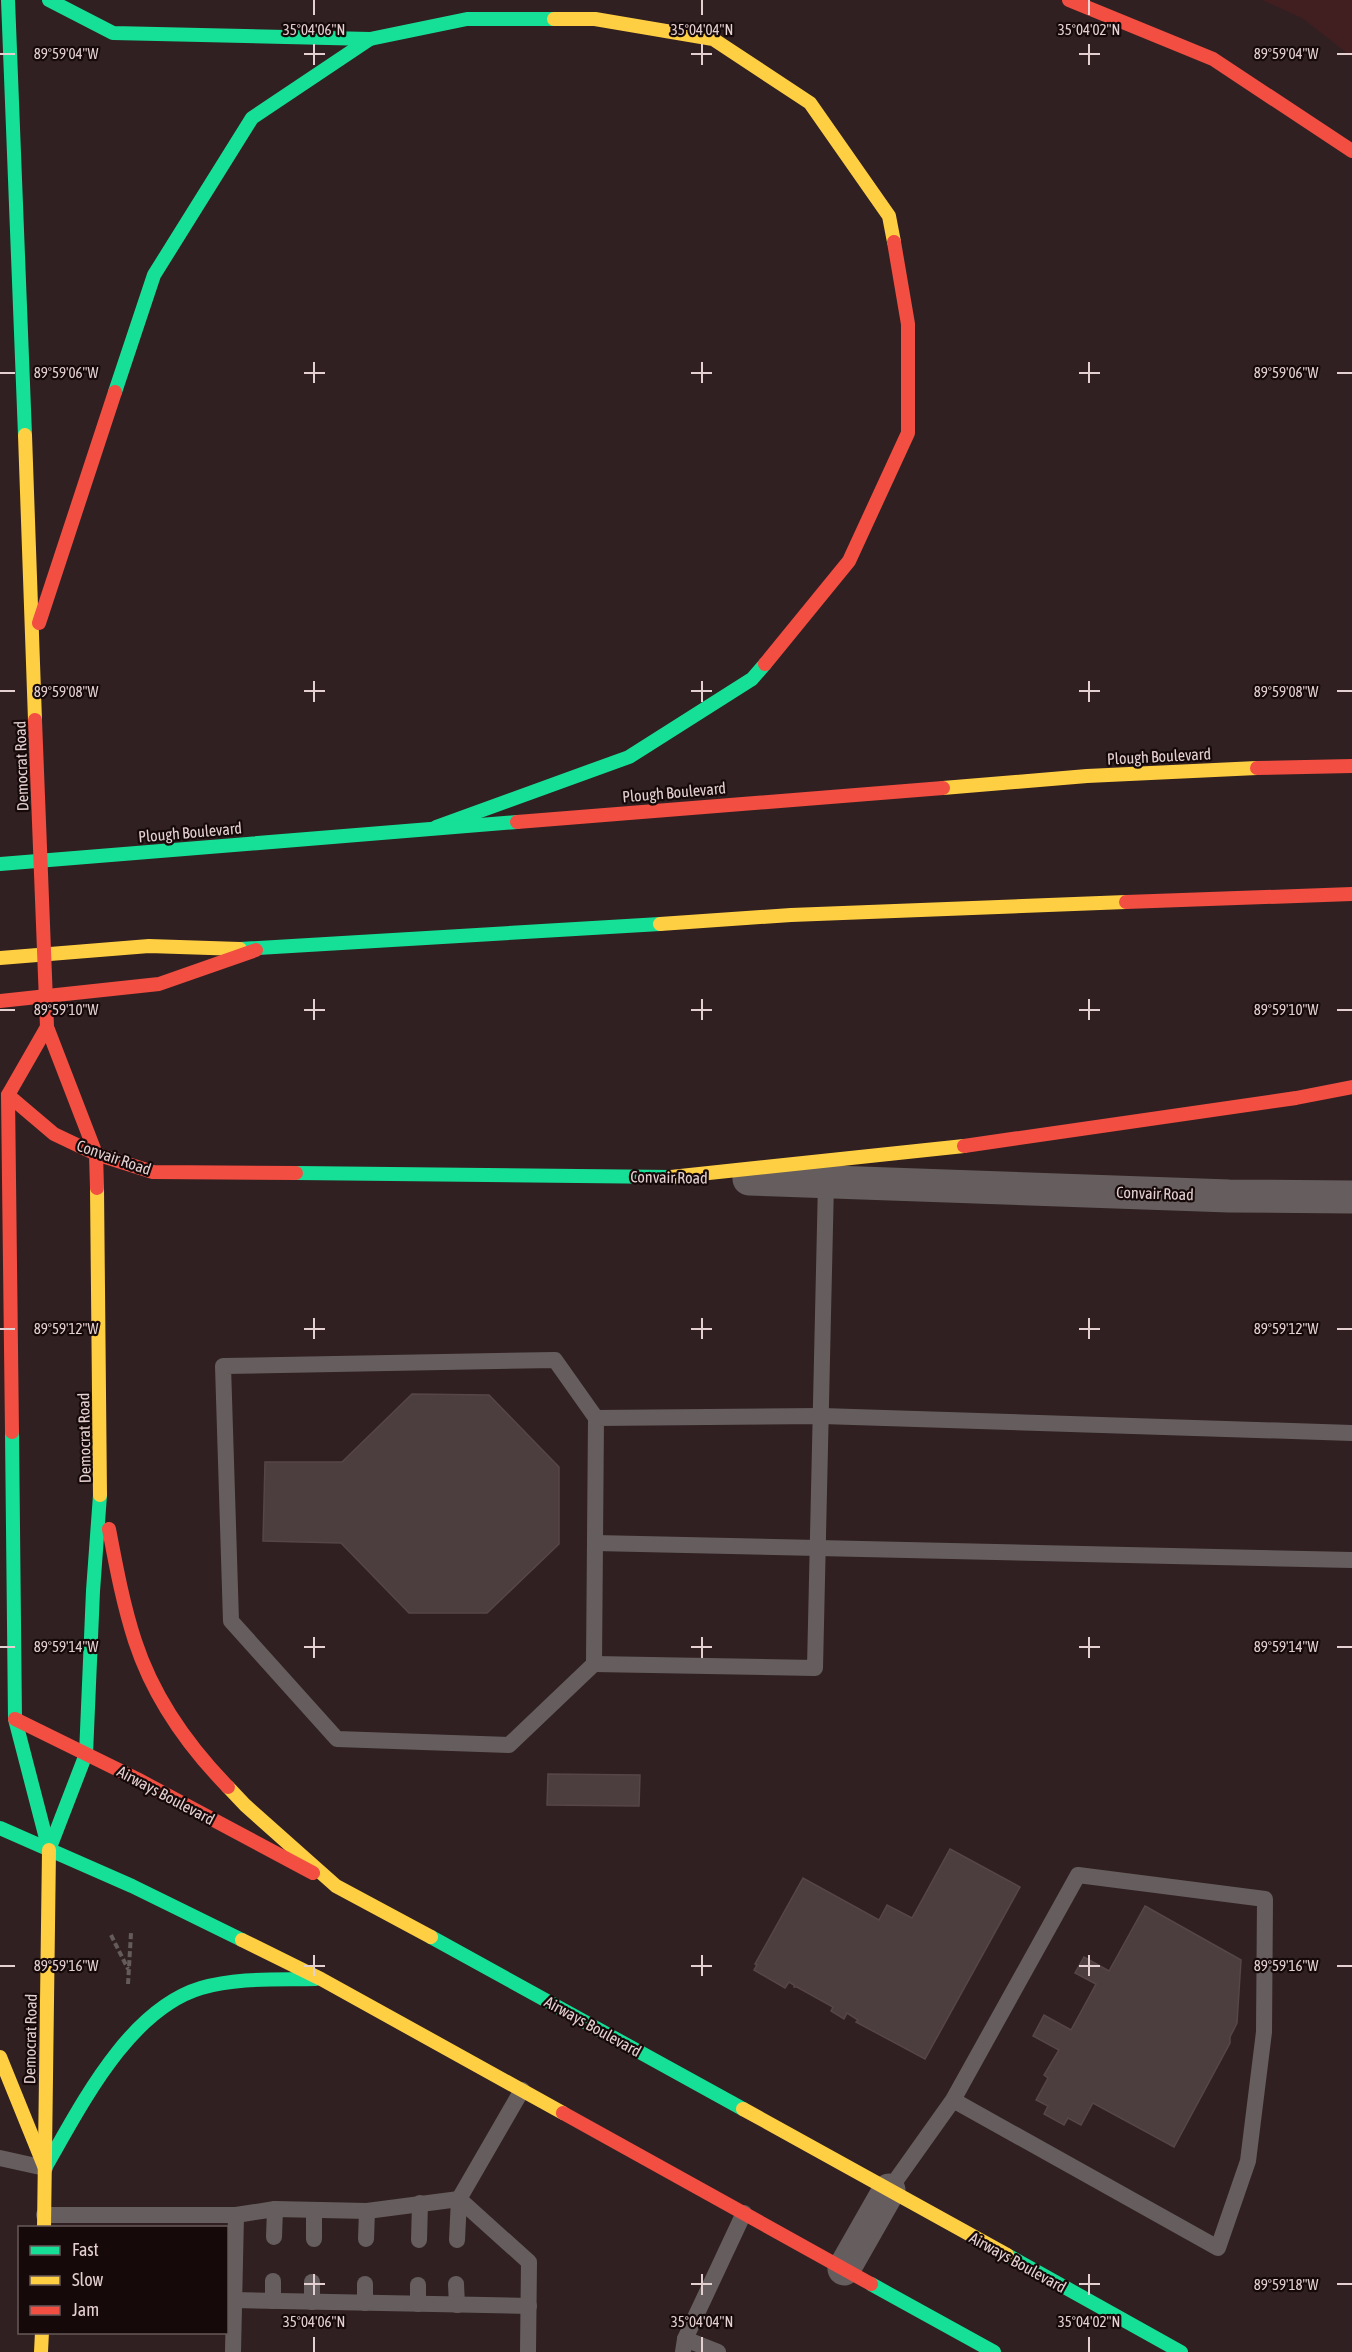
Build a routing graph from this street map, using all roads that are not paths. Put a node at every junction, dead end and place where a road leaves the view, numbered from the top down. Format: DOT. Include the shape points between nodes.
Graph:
graph roads {
  1 [pos="8,0"];
  2 [pos="49,0"];
  3 [pos="1069,0"];
  4 [pos="369,39"];
  5 [pos="1352,151"];
  6 [pos="33,642"];
  7 [pos="1352,766"];
  8 [pos="436,827"];
  9 [pos="0,864"];
  10 [pos="1352,894"];
  11 [pos="256,950"];
  12 [pos="0,958"];
  13 [pos="0,1001"];
  14 [pos="46,1027"];
  15 [pos="1352,1087"];
  16 [pos="8,1095"];
  17 [pos="96,1154"];
  18 [pos="669,1177"];
  19 [pos="826,1182"];
  20 [pos="1352,1197"];
  21 [pos="822,1416"];
  22 [pos="596,1418"];
  23 [pos="1352,1433"];
  24 [pos="14,1471"];
  25 [pos="101,1486"];
  26 [pos="0,1493"];
  27 [pos="595,1543"];
  28 [pos="818,1547"];
  29 [pos="1352,1560"];
  30 [pos="594,1664"];
  31 [pos="8,1715"];
  32 [pos="86,1754"];
  33 [pos="0,1828"];
  34 [pos="49,1850"];
  35 [pos="336,1886"];
  36 [pos="321,1978"];
  37 [pos="0,2057"];
  38 [pos="522,2090"];
  39 [pos="953,2100"];
  40 [pos="0,2158"];
  41 [pos="45,2168"];
  42 [pos="888,2190"];
  43 [pos="459,2199"];
  44 [pos="420,2203"];
  45 [pos="275,2209"];
  46 [pos="314,2210"];
  47 [pos="367,2211"];
  48 [pos="744,2212"];
  49 [pos="236,2215"];
  50 [pos="44,2221"];
  51 [pos="274,2237"];
  52 [pos="314,2239"];
  53 [pos="366,2239"];
  54 [pos="419,2240"];
  55 [pos="457,2240"];
  56 [pos="844,2269"];
  57 [pos="273,2281"];
  58 [pos="312,2282"];
  59 [pos="365,2284"];
  60 [pos="456,2284"];
  61 [pos="418,2285"];
  62 [pos="234,2300"];
  63 [pos="273,2301"];
  64 [pos="312,2302"];
  65 [pos="365,2302"];
  66 [pos="418,2304"];
  67 [pos="457,2305"];
  68 [pos="529,2306"];
  69 [pos="42,2334"];
  70 [pos="684,2345"];
  71 [pos="41,2352"];
  72 [pos="233,2352"];
  73 [pos="528,2352"];
  74 [pos="718,2352"];
  75 [pos="994,2352"];
  76 [pos="1181,2352"];
  1 -- 6 [label="main road, Democrat Road"];
  2 -- 4 [label="main road" via="113,33"];
  3 -- 5 [label="main road" via="1213,60"];
  4 -- 6 [label="main road" via="252,118 154,275"];
  4 -- 8 [label="main road" via="467,19 595,19 713,39 810,103 888,216 908,324 908,433 849,561 752,679 629,758"];
  6 -- 14 [label="main road, Democrat Road"];
  7 -- 8 [label="main road, Plough Boulevard" via="1087,776"];
  8 -- 9 [label="main road, Plough Boulevard"];
  10 -- 11 [label="main road" via="791,915"];
  11 -- 12 [label="main road" via="149,946"];
  11 -- 13 [label="main road" via="159,984"];
  14 -- 16 [label="main road"];
  14 -- 17 [label="main road, Democrat Road"];
  15 -- 18 [label="main road" via="966,1146"];
  16 -- 17 [label="main road, Convair Road" via="54,1134"];
  16 -- 24 [label="main road, Democrat Road"];
  17 -- 18 [label="main road, Convair Road" via="153,1172"];
  17 -- 25 [label="main road, Democrat Road"];
  18 -- 19 [label="street, Convair Road"];
  19 -- 20 [label="street, Convair Road"];
  19 -- 21 [label="lane"];
  21 -- 22 [label="lane"];
  21 -- 23 [label="lane"];
  21 -- 28 [label="lane"];
  22 -- 27 [label="lane"];
  22 -- 30 [label="lane" via="555,1360 223,1366 231,1621 337,1739 509,1744"];
  24 -- 26 [label="main road"];
  24 -- 31 [label="main road, Democrat Road"];
  25 -- 32 [label="main road, Democrat Road"];
  25 -- 35 [label="main road" via="135,1642 174,1720 203,1761 245,1805"];
  27 -- 28 [label="lane"];
  27 -- 30 [label="lane"];
  28 -- 29 [label="lane"];
  28 -- 30 [label="lane" via="814,1668"];
  31 -- 32 [label="main road, Airways Boulevard"];
  31 -- 34 [label="main road, Democrat Road"];
  32 -- 34 [label="main road, Democrat Road"];
  32 -- 35 [label="main road, Airways Boulevard"];
  33 -- 34 [label="main road"];
  34 -- 36 [label="main road"];
  34 -- 41 [label="main road, Democrat Road"];
  35 -- 42 [label="main road, Airways Boulevard"];
  36 -- 38 [label="main road"];
  36 -- 41 [label="main road" via="224,1984 176,1998 138,2030 103,2073"];
  37 -- 41 [label="main road"];
  38 -- 43 [label="lane"];
  38 -- 48 [label="main road"];
  39 -- 39 [label="lane" via="1078,1875 1265,1899 1264,2032 1248,2162 1218,2248"];
  39 -- 42 [label="lane"];
  40 -- 41 [label="lane"];
  41 -- 50 [label="main road, Democrat Road"];
  42 -- 56 [label="street"];
  42 -- 76 [label="main road, Airways Boulevard"];
  43 -- 44 [label="lane"];
  43 -- 55 [label="lane"];
  43 -- 68 [label="lane" via="529,2262"];
  44 -- 47 [label="lane"];
  44 -- 54 [label="lane"];
  45 -- 46 [label="lane"];
  45 -- 49 [label="lane"];
  45 -- 51 [label="lane"];
  46 -- 47 [label="lane"];
  46 -- 52 [label="lane"];
  47 -- 53 [label="lane"];
  48 -- 56 [label="main road"];
  48 -- 70 [label="lane"];
  49 -- 50 [label="lane"];
  49 -- 62 [label="lane"];
  56 -- 75 [label="main road"];
  57 -- 63 [label="lane"];
  58 -- 64 [label="lane"];
  59 -- 65 [label="lane"];
  60 -- 67 [label="lane"];
  61 -- 66 [label="lane"];
  62 -- 63 [label="lane"];
  62 -- 72 [label="lane"];
  63 -- 64 [label="lane"];
  64 -- 65 [label="lane"];
  65 -- 66 [label="lane"];
  66 -- 67 [label="lane"];
  67 -- 68 [label="lane"];
  68 -- 73 [label="lane"];
  69 -- 71 [label="main road"];
  70 -- 74 [label="lane"];
}
